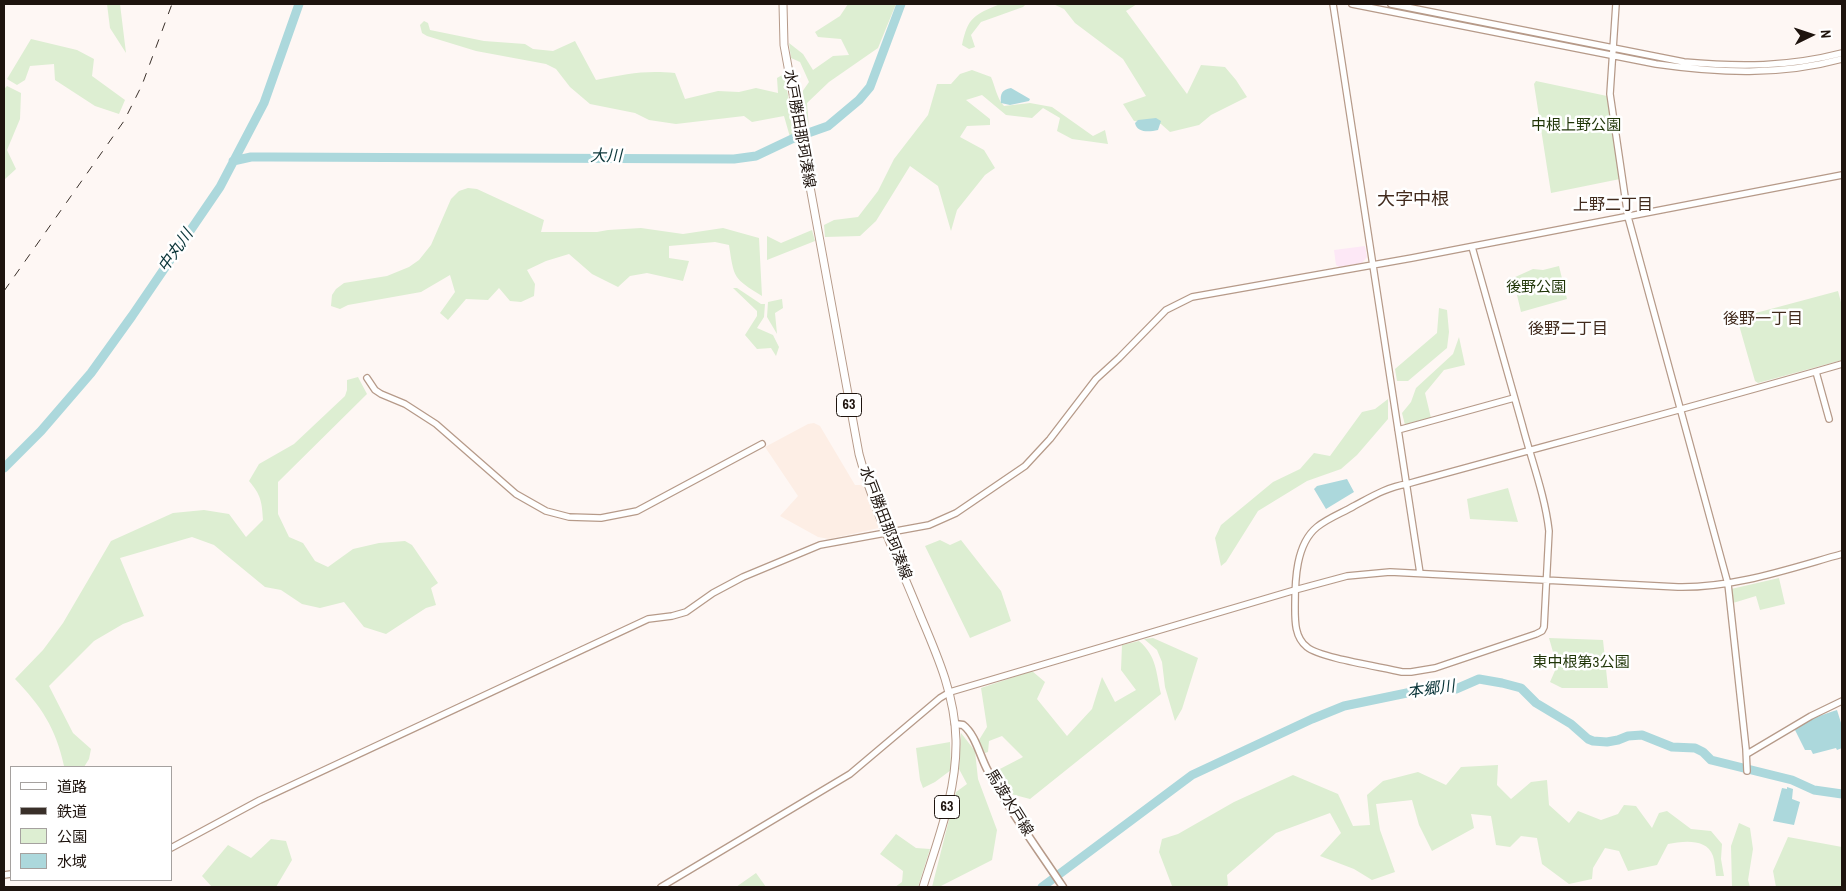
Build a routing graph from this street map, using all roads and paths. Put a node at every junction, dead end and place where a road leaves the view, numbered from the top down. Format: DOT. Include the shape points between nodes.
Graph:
graph roads {
  1 [pos="783,4"];
  2 [pos="1334,4"];
  3 [pos="1352,4"];
  4 [pos="1392,4"];
  5 [pos="1616,4"];
  6 [pos="1613,47"];
  7 [pos="1842,54"];
  8 [pos="1613,55"];
  9 [pos="1842,59"];
  10 [pos="1842,175"];
  11 [pos="1628,217"];
  12 [pos="1472,247"];
  13 [pos="1373,265"];
  14 [pos="1842,364"];
  15 [pos="1816,372"];
  16 [pos="367,378"];
  17 [pos="1514,398"];
  18 [pos="1681,409"];
  19 [pos="1829,419"];
  20 [pos="1398,430"];
  21 [pos="762,444"];
  22 [pos="1529,450"];
  23 [pos="1406,484"];
  24 [pos="886,531"];
  25 [pos="1842,554"];
  26 [pos="1420,573"];
  27 [pos="1547,580"];
  28 [pos="1728,584"];
  29 [pos="1295,590"];
  30 [pos="950,692"];
  31 [pos="1842,701"];
  32 [pos="955,724"];
  33 [pos="1747,754"];
  34 [pos="1748,768"];
  35 [pos="172,847"];
  36 [pos="661,887"];
  37 [pos="923,887"];
  38 [pos="1063,887"];
  1 -- 24 [label="main road, 水戸勝田那珂湊線 / 63" via="784,45 859,454 867,487"];
  2 -- 13 [label="street"];
  3 -- 8 [label="street"];
  4 -- 6 [label="street"];
  5 -- 6 [label="street"];
  6 -- 7 [label="street" via="1684,62 1726,66 1786,64"];
  6 -- 8 [label="street"];
  8 -- 9 [label="street" via="1684,68 1738,72 1815,66"];
  8 -- 11 [label="street" via="1610,94"];
  10 -- 11 [label="street"];
  11 -- 12 [label="street"];
  11 -- 18 [label="street"];
  12 -- 13 [label="street"];
  12 -- 17 [label="street"];
  13 -- 20 [label="street"];
  13 -- 24 [label="street" via="1197,296 1180,302 1156,319 1096,379 1050,439 1018,473 948,517 929,525"];
  14 -- 15 [label="street"];
  15 -- 18 [label="street"];
  15 -- 19 [label="street"];
  16 -- 21 [label="street" via="375,390 406,404 436,424 516,494 546,511 569,517 601,518 636,510"];
  17 -- 20 [label="street"];
  17 -- 22 [label="street"];
  18 -- 22 [label="street"];
  18 -- 28 [label="street"];
  20 -- 23 [label="street"];
  22 -- 23 [label="street"];
  22 -- 27 [label="street" via="1548,522"];
  23 -- 26 [label="street"];
  23 -- 29 [label="street" via="1379,493 1316,527 1302,548"];
  24 -- 30 [label="main road, 水戸勝田那珂湊線 / 63"];
  24 -- 35 [label="street" via="820,545 743,577 686,612 648,620 260,800"];
  25 -- 28 [label="street"];
  26 -- 27 [label="street"];
  26 -- 29 [label="street" via="1347,576"];
  27 -- 28 [label="street" via="1686,587"];
  27 -- 29 [label="street" via="1542,631 1436,668 1411,672 1324,655 1308,648 1296,629"];
  28 -- 33 [label="street"];
  29 -- 30 [label="street"];
  30 -- 32 [label="main road, 水戸勝田那珂湊線 / 63"];
  30 -- 36 [label="street" via="850,774"];
  31 -- 33 [label="street"];
  32 -- 37 [label="main road, 水戸勝田那珂湊線 / 63" via="953,783"];
  32 -- 38 [label="main road, 馬渡水戸線" via="963,724 969,731 993,780"];
  33 -- 34 [label="street"];
}
